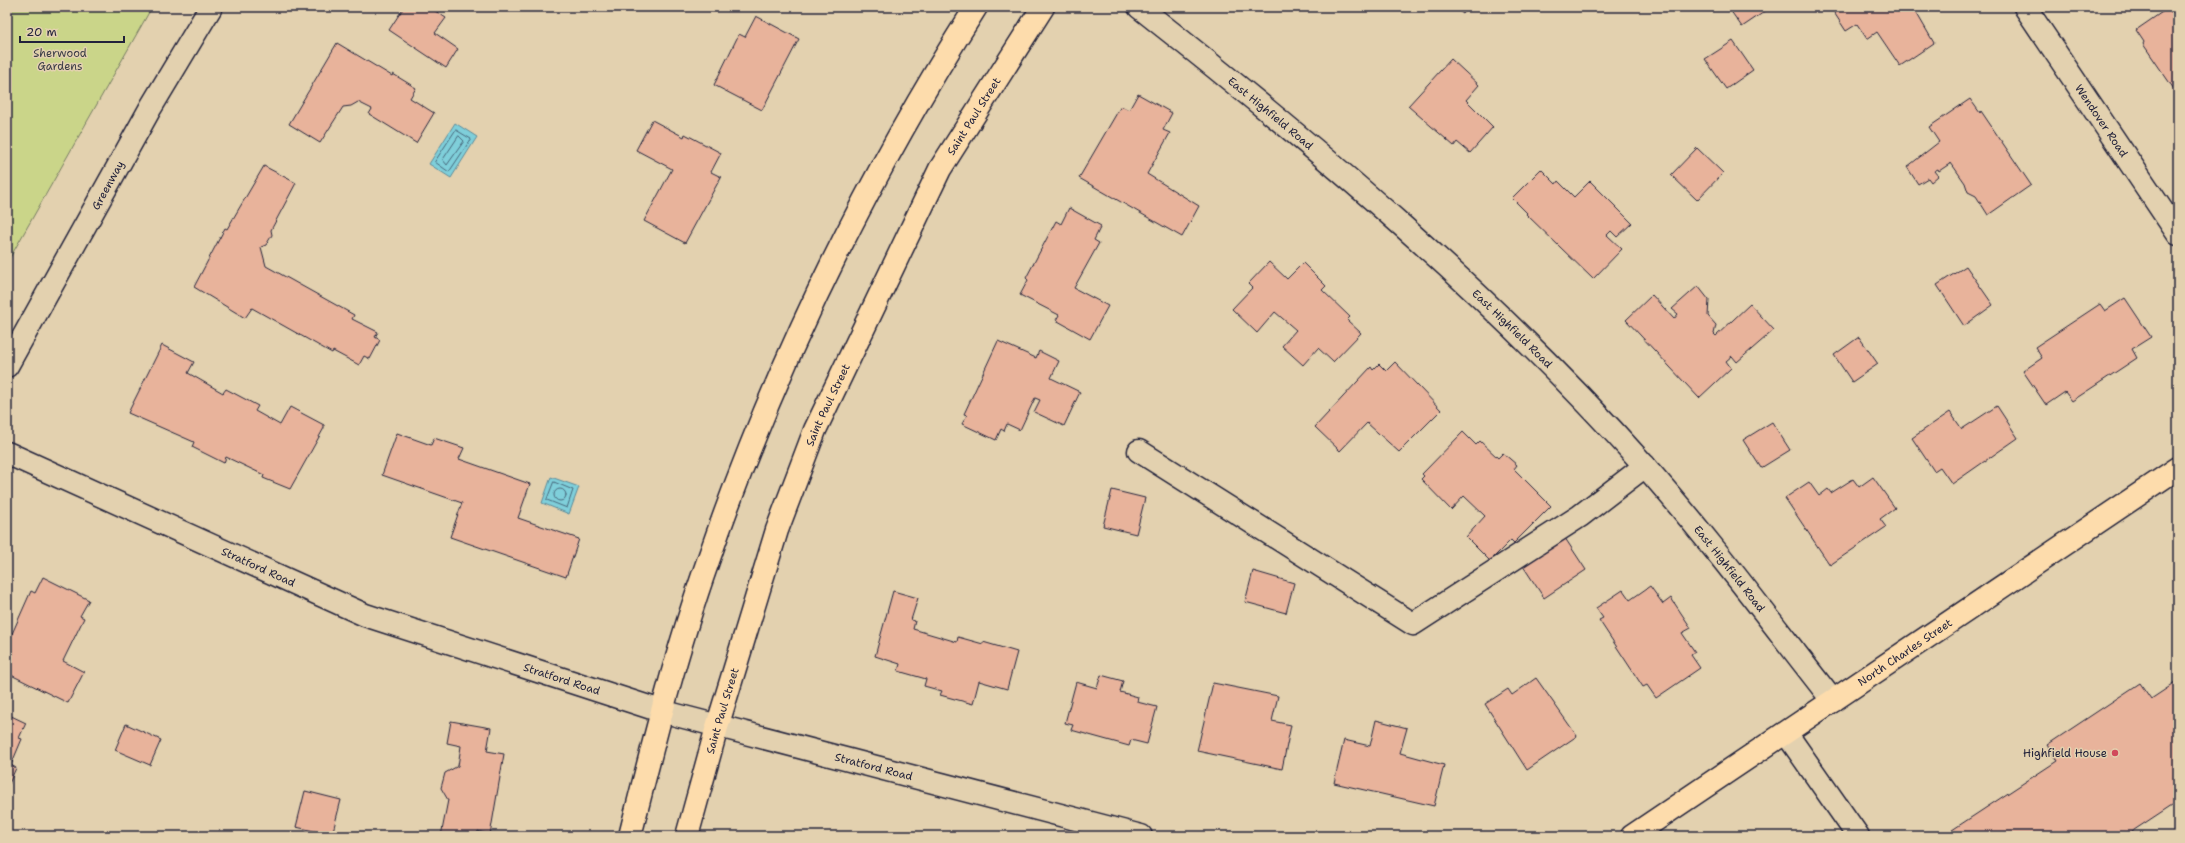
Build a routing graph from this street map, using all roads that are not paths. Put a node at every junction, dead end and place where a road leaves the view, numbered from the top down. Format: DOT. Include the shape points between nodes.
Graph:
graph roads {
  1 [pos="211,7"];
  2 [pos="976,7"];
  3 [pos="1043,7"];
  4 [pos="1139,7"];
  5 [pos="2025,7"];
  6 [pos="2178,234"];
  7 [pos="7,366"];
  8 [pos="1139,451"];
  9 [pos="7,453"];
  10 [pos="1645,466"];
  11 [pos="2178,468"];
  12 [pos="1833,702"];
  13 [pos="661,711"];
  14 [pos="717,727"];
  15 [pos="1786,733"];
  16 [pos="1635,835"];
  17 [pos="630,836"];
  18 [pos="687,836"];
  19 [pos="1141,836"];
  20 [pos="1858,836"];
  1 -- 7 [label="street, Greenway" via="151,107"];
  2 -- 13 [label="main road" via="884,161 810,308 751,445 707,562"];
  3 -- 14 [label="main road, Saint Paul Street" via="940,169 815,430 777,530"];
  4 -- 10 [label="street, East Highfield Road" via="1302,138 1448,268 1525,341"];
  5 -- 6 [label="street, Wendover Road"];
  8 -- 10 [label="street" via="1414,624 1580,516"];
  9 -- 13 [label="street, Stratford Road" via="365,615"];
  10 -- 12 [label="street, East Highfield Road" via="1737,577"];
  11 -- 12 [label="main road, North Charles Street"];
  12 -- 15 [label="main road, North Charles Street"];
  13 -- 14 [label="street, Stratford Road"];
  13 -- 17 [label="main road"];
  14 -- 18 [label="main road, Saint Paul Street"];
  14 -- 19 [label="street, Stratford Road"];
  15 -- 16 [label="main road, North Charles Street"];
  15 -- 20 [label="street"];
}
